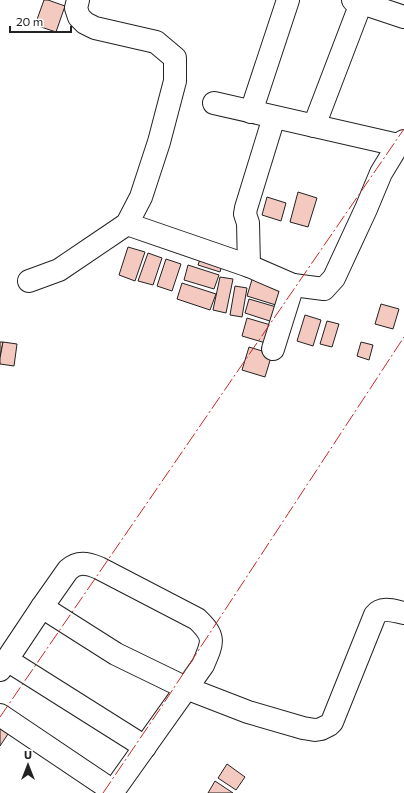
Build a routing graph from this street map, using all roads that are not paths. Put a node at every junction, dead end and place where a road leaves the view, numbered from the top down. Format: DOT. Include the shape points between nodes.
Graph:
graph roads {
  1 [pos="78,0"];
  2 [pos="288,0"];
  3 [pos="357,1"];
  4 [pos="404,17"];
  5 [pos="214,103"];
  6 [pos="251,112"];
  7 [pos="274,117"];
  8 [pos="314,126"];
  9 [pos="401,143"];
  10 [pos="126,224"];
  11 [pos="249,266"];
  12 [pos="29,281"];
  13 [pos="293,284"];
  14 [pos="273,349"];
  15 [pos="42,607"];
  16 [pos="404,613"];
  17 [pos="4,665"];
  18 [pos="186,688"];
  19 [pos="0,715"];
  20 [pos="144,746"];
  21 [pos="112,792"];
  1 -- 10 [label="street" via="76,8 79,17 85,23 95,28 156,42 175,58 175,81 159,142 140,197"];
  2 -- 6 [label="street"];
  3 -- 4 [label="street"];
  3 -- 8 [label="street"];
  5 -- 6 [label="street"];
  6 -- 7 [label="street"];
  7 -- 8 [label="street"];
  7 -- 11 [label="street" via="246,208"];
  8 -- 9 [label="street"];
  9 -- 13 [label="street" via="381,173 334,278 324,289"];
  10 -- 11 [label="street"];
  10 -- 12 [label="street" via="59,270"];
  11 -- 13 [label="street"];
  13 -- 14 [label="street"];
  15 -- 17 [label="street"];
  15 -- 18 [label="street" via="116,654"];
  15 -- 18 [label="street" via="68,570 78,564 88,564 197,619 211,636 210,648 203,664"];
  16 -- 18 [label="street" via="381,610 375,615 332,722 321,730 303,728 254,714"];
  17 -- 20 [label="street"];
  18 -- 20 [label="street"];
  19 -- 21 [label="street"];
  20 -- 21 [label="street"];
}
